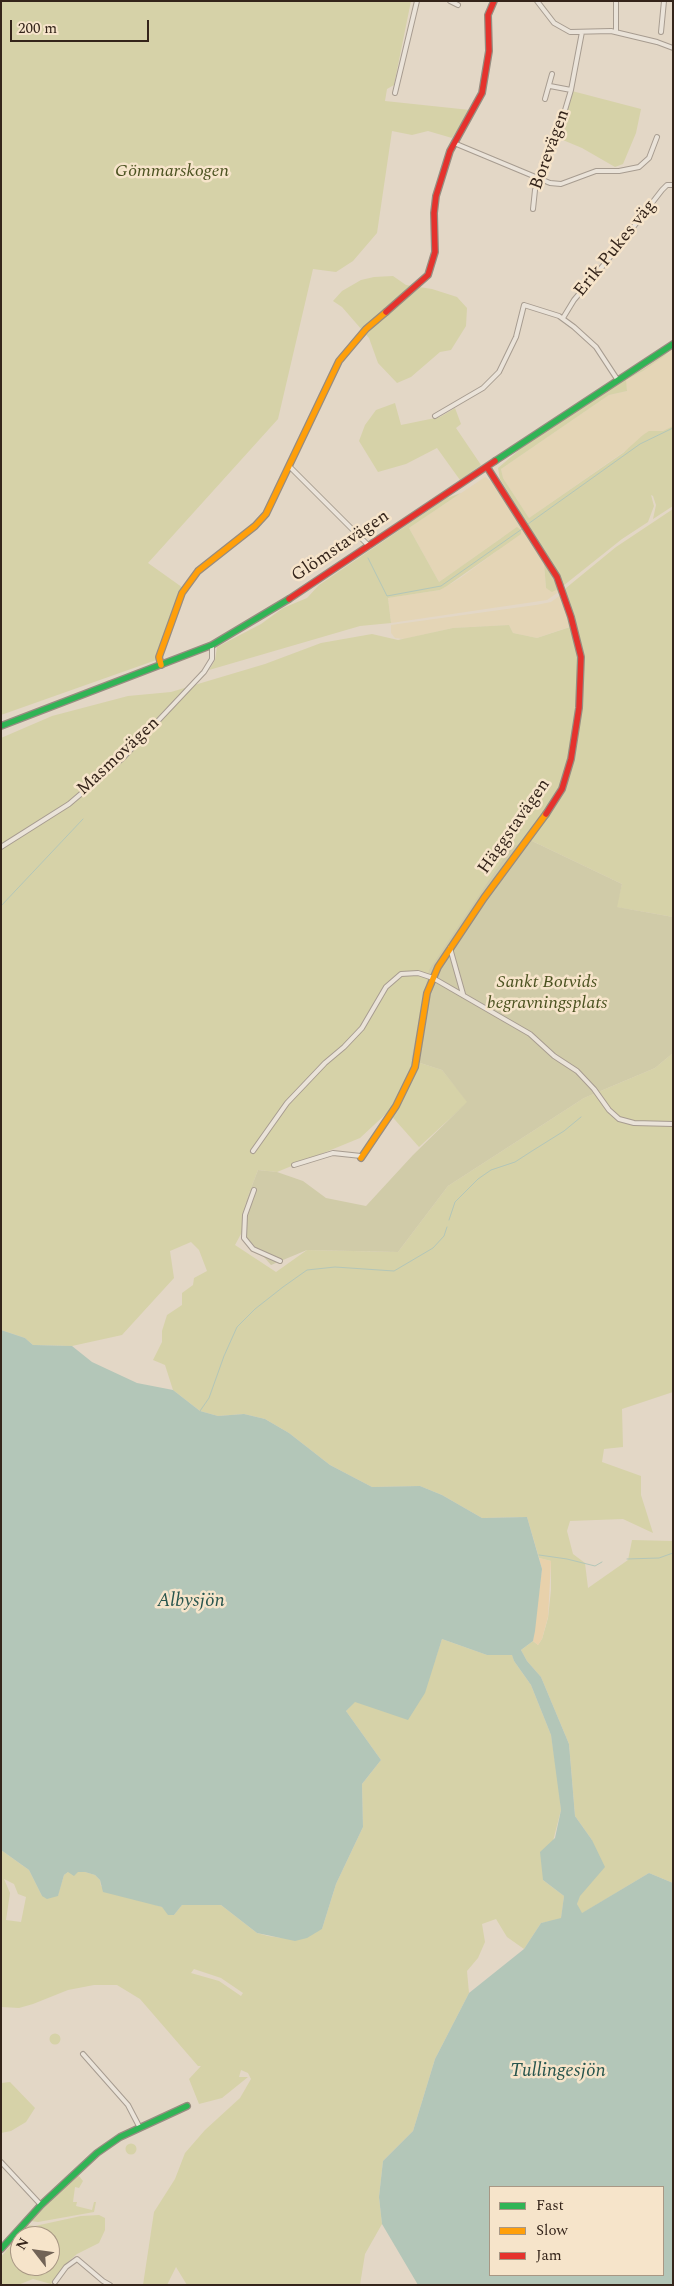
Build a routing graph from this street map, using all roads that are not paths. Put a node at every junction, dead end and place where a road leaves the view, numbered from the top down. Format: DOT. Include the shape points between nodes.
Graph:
graph roads {
  1 [pos="417,1"];
  2 [pos="450,1"];
  3 [pos="494,1"];
  4 [pos="537,1"];
  5 [pos="616,1"];
  6 [pos="664,1"];
  7 [pos="458,6"];
  8 [pos="582,32"];
  9 [pos="616,32"];
  10 [pos="661,32"];
  11 [pos="673,48"];
  12 [pos="552,74"];
  13 [pos="550,86"];
  14 [pos="571,90"];
  15 [pos="395,93"];
  16 [pos="545,99"];
  17 [pos="657,136"];
  18 [pos="454,142"];
  19 [pos="540,179"];
  20 [pos="673,185"];
  21 [pos="533,210"];
  22 [pos="563,318"];
  23 [pos="673,344"];
  24 [pos="616,379"];
  25 [pos="435,416"];
  26 [pos="290,467"];
  27 [pos="487,467"];
  28 [pos="369,546"];
  29 [pos="212,645"];
  30 [pos="161,665"];
  31 [pos="1,726"];
  32 [pos="1,847"];
  33 [pos="449,947"];
  34 [pos="432,978"];
  35 [pos="463,994"];
  36 [pos="673,1124"];
  37 [pos="253,1151"];
  38 [pos="361,1157"];
  39 [pos="294,1165"];
  40 [pos="254,1190"];
  41 [pos="280,1261"];
  42 [pos="83,2054"];
  43 [pos="187,2106"];
  44 [pos="140,2128"];
  45 [pos="1,2162"];
  46 [pos="41,2205"];
  47 [pos="1,2249"];
  48 [pos="55,2282"];
  49 [pos="101,2283"];
  50 [pos="110,2285"];
  1 -- 15 [label="street"];
  2 -- 7 [label="street"];
  3 -- 18 [label="street" via="488,15 489,51 482,92"];
  4 -- 8 [label="street" via="557,25 570,32"];
  5 -- 9 [label="street"];
  6 -- 10 [label="street"];
  8 -- 9 [label="street"];
  8 -- 14 [label="street, Borevägen"];
  9 -- 11 [label="street"];
  12 -- 13 [label="street, Borevägen"];
  13 -- 14 [label="street, Borevägen"];
  13 -- 16 [label="street, Borevägen"];
  14 -- 19 [label="street, Borevägen"];
  17 -- 19 [label="street" via="649,158 639,167 596,171 561,184"];
  18 -- 19 [label="street"];
  18 -- 26 [label="street" via="434,208 435,252 428,275 366,328 343,355"];
  19 -- 21 [label="street, Borevägen" via="533,198"];
  20 -- 22 [label="street, Erik Pukes väg" via="662,190"];
  22 -- 24 [label="street" via="596,347"];
  22 -- 25 [label="street" via="524,305 516,337 499,372 483,388"];
  23 -- 24 [label="street, Glömstavägen"];
  24 -- 27 [label="street, Glömstavägen"];
  26 -- 28 [label="street"];
  26 -- 30 [label="street" via="262,519 203,566 188,583 159,657"];
  27 -- 28 [label="street, Glömstavägen"];
  27 -- 33 [label="street, Häggstavägen" via="560,583 579,647 581,687 571,759 558,797"];
  28 -- 29 [label="street, Glömstavägen" via="268,613"];
  29 -- 30 [label="street, Glömstavägen"];
  29 -- 32 [label="street, Masmovägen" via="212,659 204,672 123,758 69,804"];
  30 -- 31 [label="street, Glömstavägen"];
  33 -- 34 [label="street, Häggstavägen"];
  33 -- 35 [label="street"];
  34 -- 35 [label="street"];
  34 -- 37 [label="street" via="418,973 401,974 386,987 362,1028 286,1103"];
  34 -- 38 [label="street, Häggstavägen" via="415,1067 396,1106"];
  35 -- 36 [label="street" via="536,1038 585,1079 620,1119 634,1123"];
  38 -- 39 [label="street" via="333,1153"];
  40 -- 41 [label="street" via="245,1215 244,1238 253,1249"];
  42 -- 44 [label="street" via="128,2105"];
  43 -- 44 [label="street"];
  44 -- 46 [label="street" via="97,2153"];
  45 -- 46 [label="street"];
  46 -- 47 [label="street"];
  48 -- 49 [label="street" via="77,2259"];
  49 -- 50 [label="street"];
}
